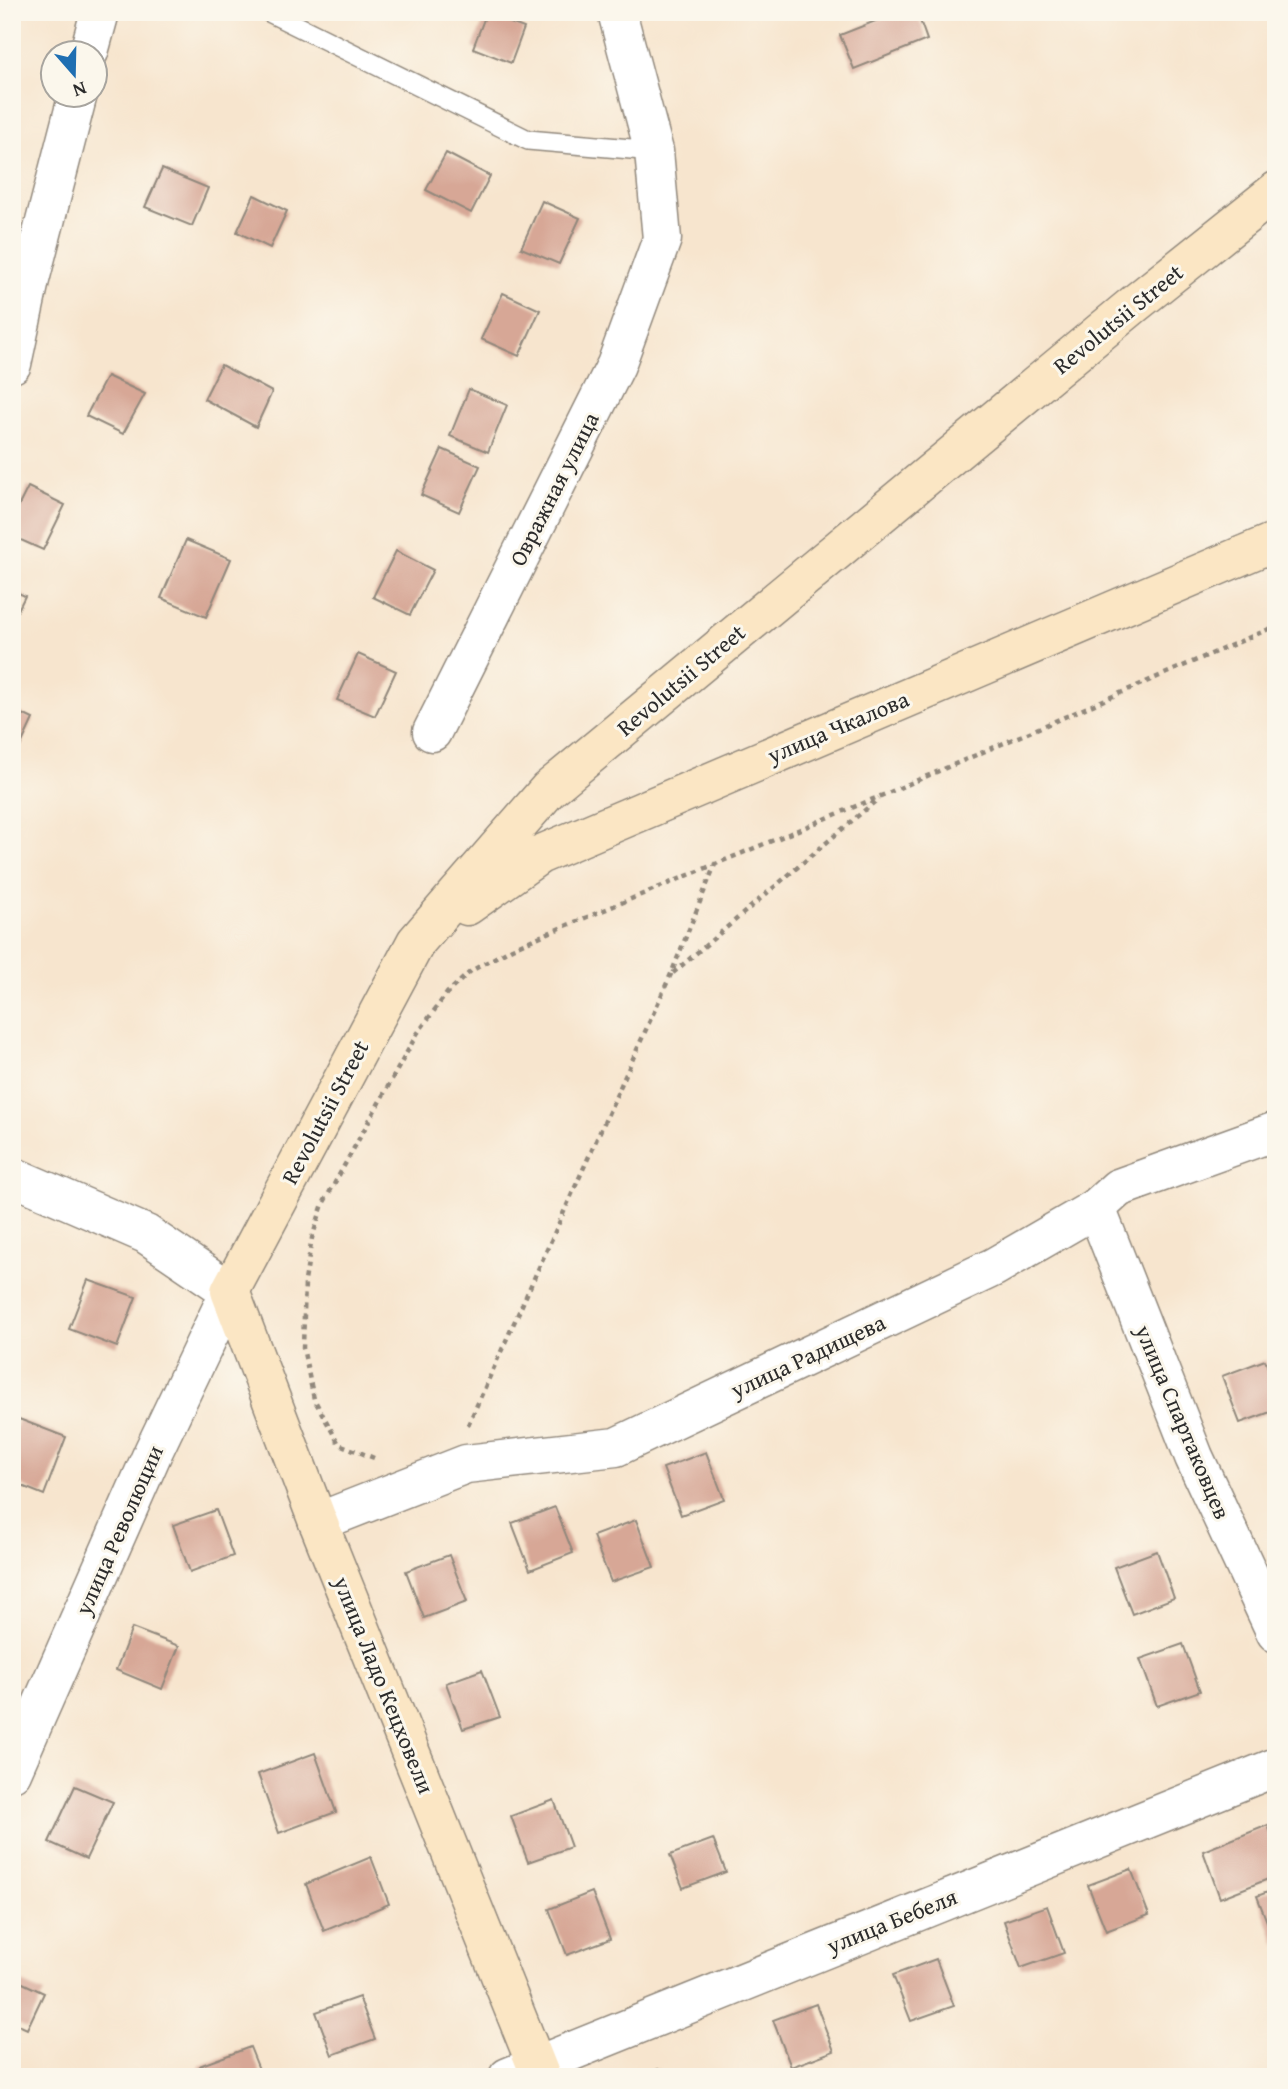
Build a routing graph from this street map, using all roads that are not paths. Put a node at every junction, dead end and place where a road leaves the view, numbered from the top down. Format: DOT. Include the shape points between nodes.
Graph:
graph roads {
  1 [pos="100,12"];
  2 [pos="270,12"];
  3 [pos="617,12"];
  4 [pos="93,38"];
  5 [pos="74,108"];
  6 [pos="654,151"];
  7 [pos="1276,191"];
  8 [pos="12,364"];
  9 [pos="1276,541"];
  10 [pos="432,732"];
  11 [pos="416,942"];
  12 [pos="1276,1131"];
  13 [pos="12,1176"];
  14 [pos="1096,1208"];
  15 [pos="230,1291"];
  16 [pos="318,1521"];
  17 [pos="1276,1633"];
  18 [pos="1276,1767"];
  19 [pos="12,1772"];
  20 [pos="528,2073"];
  1 -- 4 [label="street"];
  2 -- 6 [label="lane" via="528,140"];
  3 -- 6 [label="street"];
  5 -- 8 [label="street"];
  6 -- 10 [label="street, Овражная улица" via="662,239 616,365"];
  7 -- 11 [label="main road, Revolutsii Street" via="548,790"];
  9 -- 11 [label="main road, улица Чкалова" via="539,855"];
  11 -- 15 [label="main road, Revolutsii Street"];
  12 -- 14 [label="street, улица Радищева" via="1118,1188"];
  13 -- 15 [label="street" via="146,1234"];
  14 -- 16 [label="street, улица Радищева" via="994,1267 616,1447 466,1464"];
  14 -- 17 [label="street, улица Спартаковцев" via="1194,1457"];
  15 -- 16 [label="main road, улица Ладо Кецховели"];
  15 -- 19 [label="street, улица Революции" via="154,1450"];
  16 -- 20 [label="main road, улица Ладо Кецховели"];
  18 -- 20 [label="street, улица Бебеля"];
}
